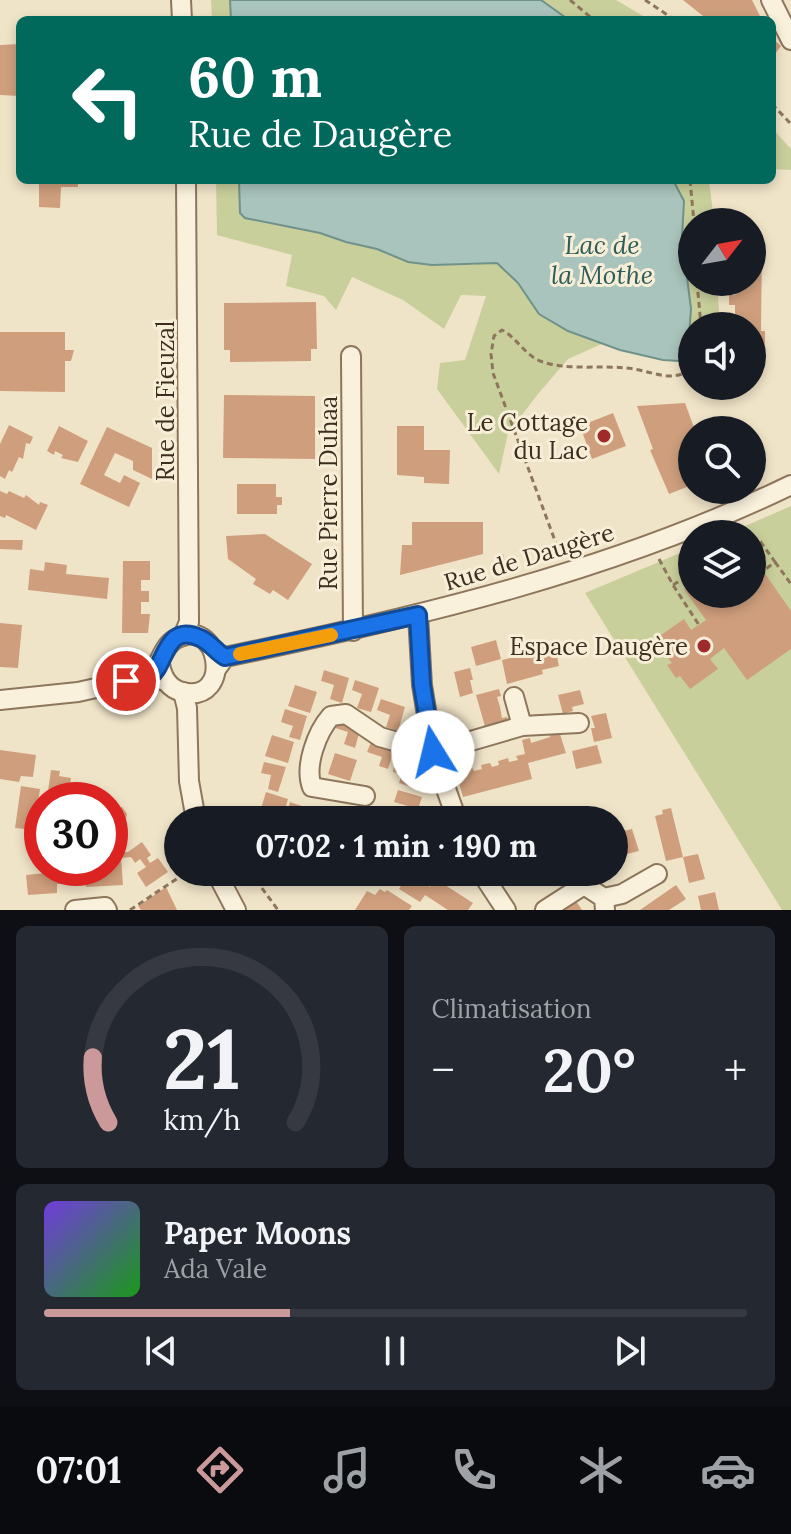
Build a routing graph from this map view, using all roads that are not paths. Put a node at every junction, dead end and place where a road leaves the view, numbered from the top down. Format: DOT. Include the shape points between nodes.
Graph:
graph roads {
  1 [pos="771,0"];
  2 [pos="791,40"];
  3 [pos="186,184"];
  4 [pos="351,356"];
  5 [pos="791,485"];
  6 [pos="418,615"];
  7 [pos="353,631"];
  8 [pos="205,645"];
  9 [pos="159,673"];
  10 [pos="189,697"];
  11 [pos="514,697"];
  12 [pos="0,700"];
  13 [pos="579,723"];
  14 [pos="522,726"];
  15 [pos="433,752"];
  16 [pos="365,796"];
  17 [pos="193,806"];
  18 [pos="452,806"];
  19 [pos="657,874"];
  20 [pos="223,886"];
  21 [pos="490,886"];
  22 [pos="605,904"];
  23 [pos="75,910"];
  24 [pos="107,910"];
  25 [pos="236,910"];
  26 [pos="506,910"];
  27 [pos="545,910"];
  1 -- 2 [label="street"];
  3 -- 8 [label="street, Rue de Fieuzal"];
  4 -- 7 [label="street, Rue Pierre Duhaa"];
  5 -- 6 [label="street, Rue de Daugère" via="657,543"];
  6 -- 7 [label="street, Rue de Daugère"];
  6 -- 15 [label="street"];
  7 -- 8 [label="street, Rue de Daugère"];
  8 -- 9 [label="street" via="171,641"];
  8 -- 10 [label="street" via="211,682"];
  9 -- 10 [label="street"];
  9 -- 12 [label="street" via="78,692"];
  10 -- 17 [label="street"];
  11 -- 14 [label="street"];
  13 -- 14 [label="street"];
  14 -- 15 [label="street"];
  15 -- 16 [label="street" via="380,737 346,714 331,716 320,728 308,776 312,787"];
  15 -- 18 [label="street"];
  19 -- 22 [label="street"];
  20 -- 25 [label="street"];
  21 -- 26 [label="street"];
  22 -- 27 [label="street" via="584,885"];
  23 -- 24 [label="street"];
}
